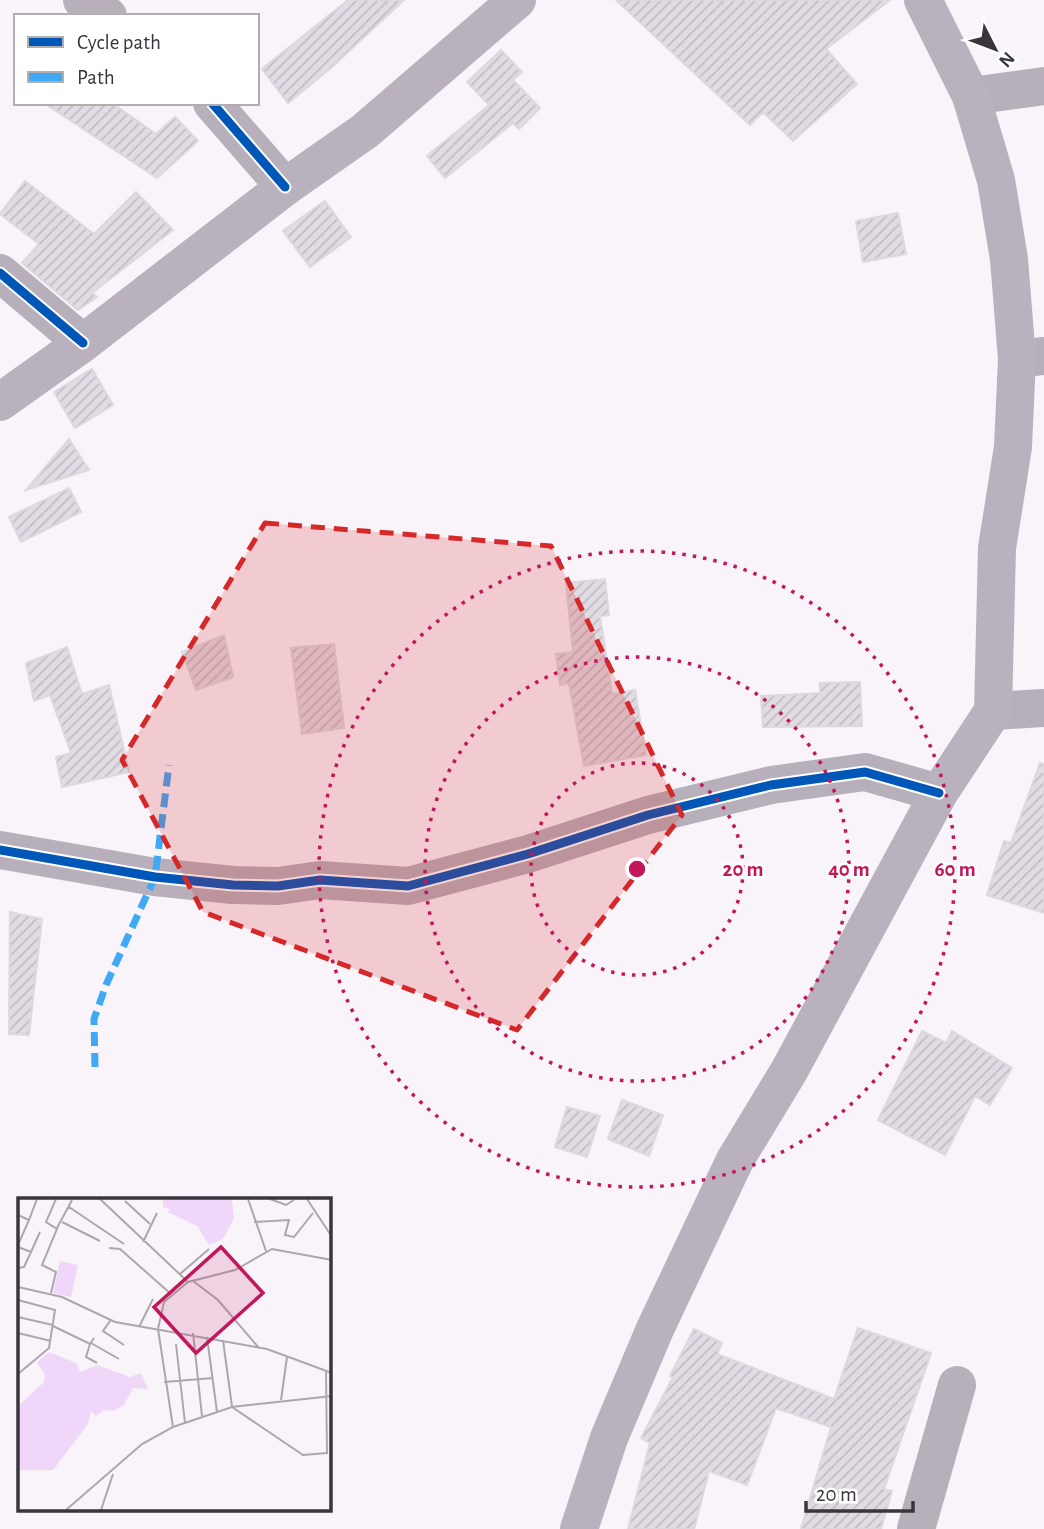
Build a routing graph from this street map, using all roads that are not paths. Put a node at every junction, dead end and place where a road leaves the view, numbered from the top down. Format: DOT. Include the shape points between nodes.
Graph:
graph roads {
  1 [pos="82,0"];
  2 [pos="517,0"];
  3 [pos="923,0"];
  4 [pos="105,14"];
  5 [pos="1044,86"];
  6 [pos="971,96"];
  7 [pos="214,105"];
  8 [pos="285,187"];
  9 [pos="0,273"];
  10 [pos="83,343"];
  11 [pos="1030,357"];
  12 [pos="0,402"];
  13 [pos="1044,708"];
  14 [pos="993,711"];
  15 [pos="939,793"];
  16 [pos="0,849"];
  17 [pos="957,1385"];
  18 [pos="579,1529"];
  19 [pos="916,1529"];
  1 -- 4 [label="street"];
  2 -- 8 [label="main road" via="365,131"];
  3 -- 6 [label="main road"];
  5 -- 6 [label="street"];
  6 -- 11 [label="main road" via="996,180"];
  7 -- 8 [label="street"];
  8 -- 10 [label="main road"];
  9 -- 10 [label="street"];
  10 -- 12 [label="main road"];
  11 -- 14 [label="main road" via="997,548"];
  13 -- 14 [label="street"];
  14 -- 15 [label="main road"];
  15 -- 16 [label="street" via="865,772 790,782 648,815 408,886 320,880 278,886 233,885 155,877"];
  15 -- 18 [label="main road" via="789,1071 735,1160 614,1426"];
  17 -- 19 [label="street"];
}
